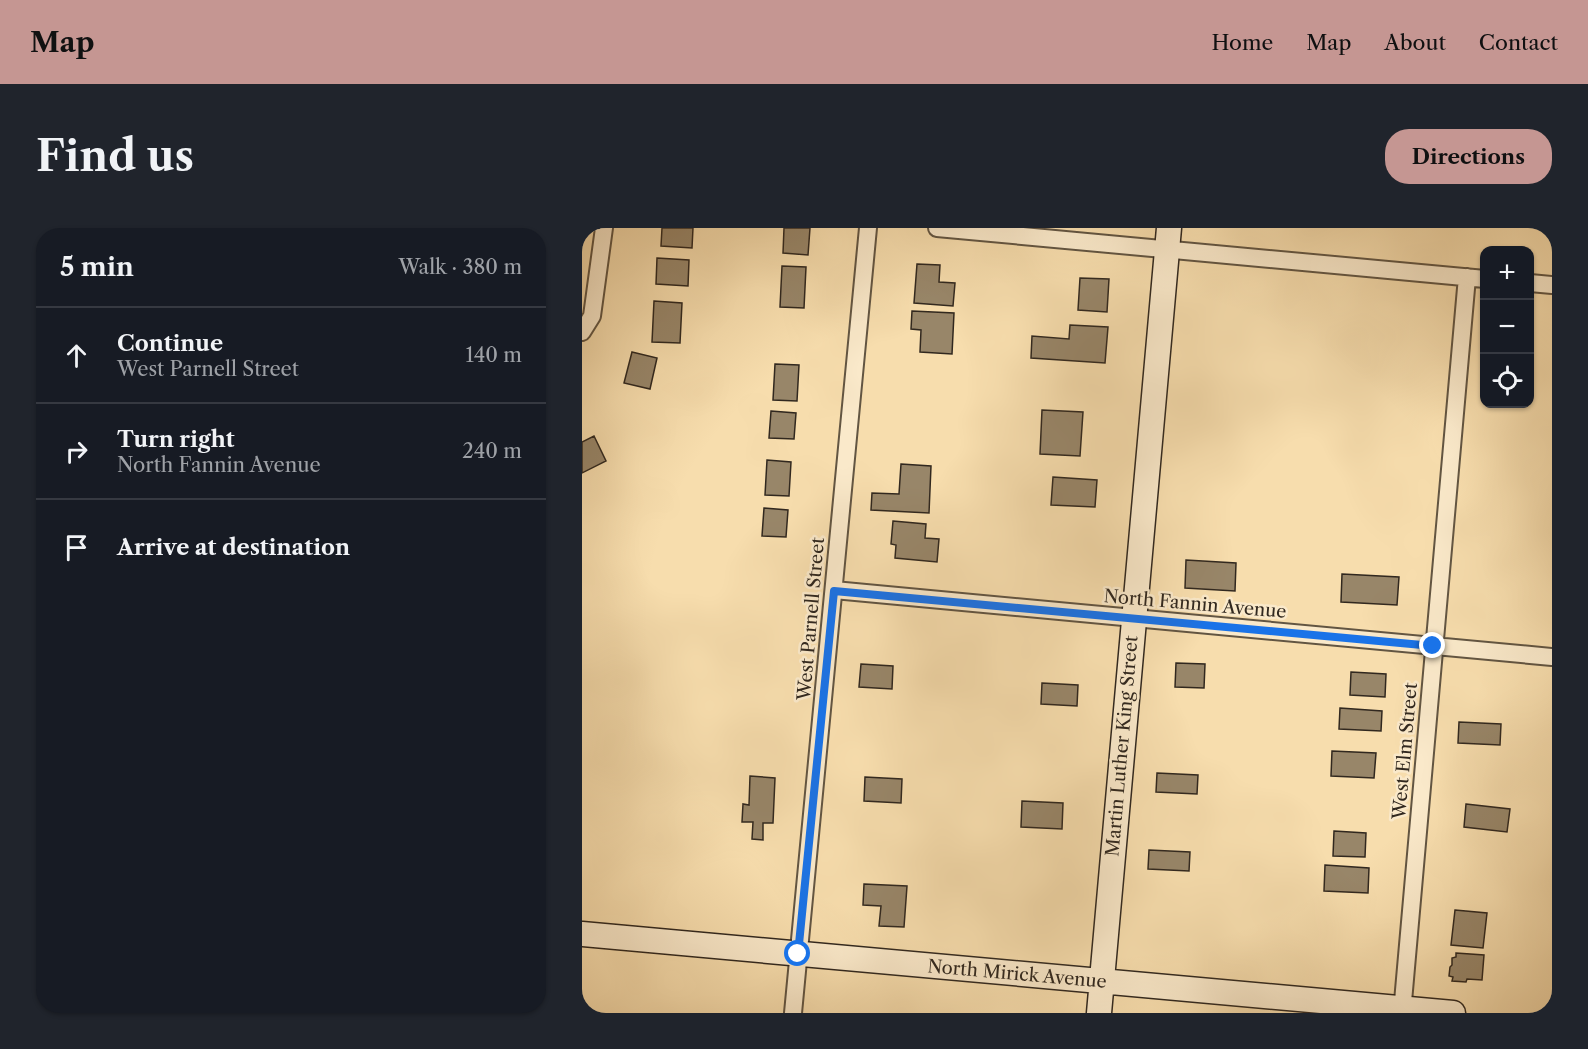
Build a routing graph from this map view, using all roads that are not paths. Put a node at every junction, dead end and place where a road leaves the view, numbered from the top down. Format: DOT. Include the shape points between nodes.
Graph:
graph roads {
  1 [pos="604,228"];
  2 [pos="868,228"];
  3 [pos="937,228"];
  4 [pos="1168,239"];
  5 [pos="1467,277"];
  6 [pos="1480,278"];
  7 [pos="1534,283"];
  8 [pos="1552,285"];
  9 [pos="582,332"];
  10 [pos="834,591"];
  11 [pos="1133,618"];
  12 [pos="1433,646"];
  13 [pos="1552,657"];
  14 [pos="582,934"];
  15 [pos="798,954"];
  16 [pos="1102,981"];
  17 [pos="1402,1011"];
  18 [pos="793,1013"];
  19 [pos="1099,1013"];
  20 [pos="1453,1013"];
  1 -- 9 [label="street" via="592,316"];
  2 -- 10 [label="street, West Parnell Street"];
  3 -- 4 [label="street"];
  4 -- 5 [label="street"];
  4 -- 11 [label="street, Martin Luther King Street"];
  5 -- 6 [label="street"];
  5 -- 12 [label="street, West Elm Street"];
  7 -- 8 [label="street"];
  10 -- 11 [label="street, North Fannin Avenue"];
  10 -- 15 [label="street, West Parnell Street"];
  11 -- 12 [label="street, North Fannin Avenue"];
  11 -- 16 [label="street, Martin Luther King Street"];
  12 -- 13 [label="street, North Fannin Avenue"];
  12 -- 17 [label="street, West Elm Street"];
  14 -- 15 [label="street, North Mirick Avenue"];
  15 -- 16 [label="street, North Mirick Avenue"];
  15 -- 18 [label="street, West Parnell Street"];
  16 -- 17 [label="street, North Mirick Avenue"];
  16 -- 19 [label="street, Martin Luther King Street"];
  17 -- 20 [label="street, North Mirick Avenue"];
}
